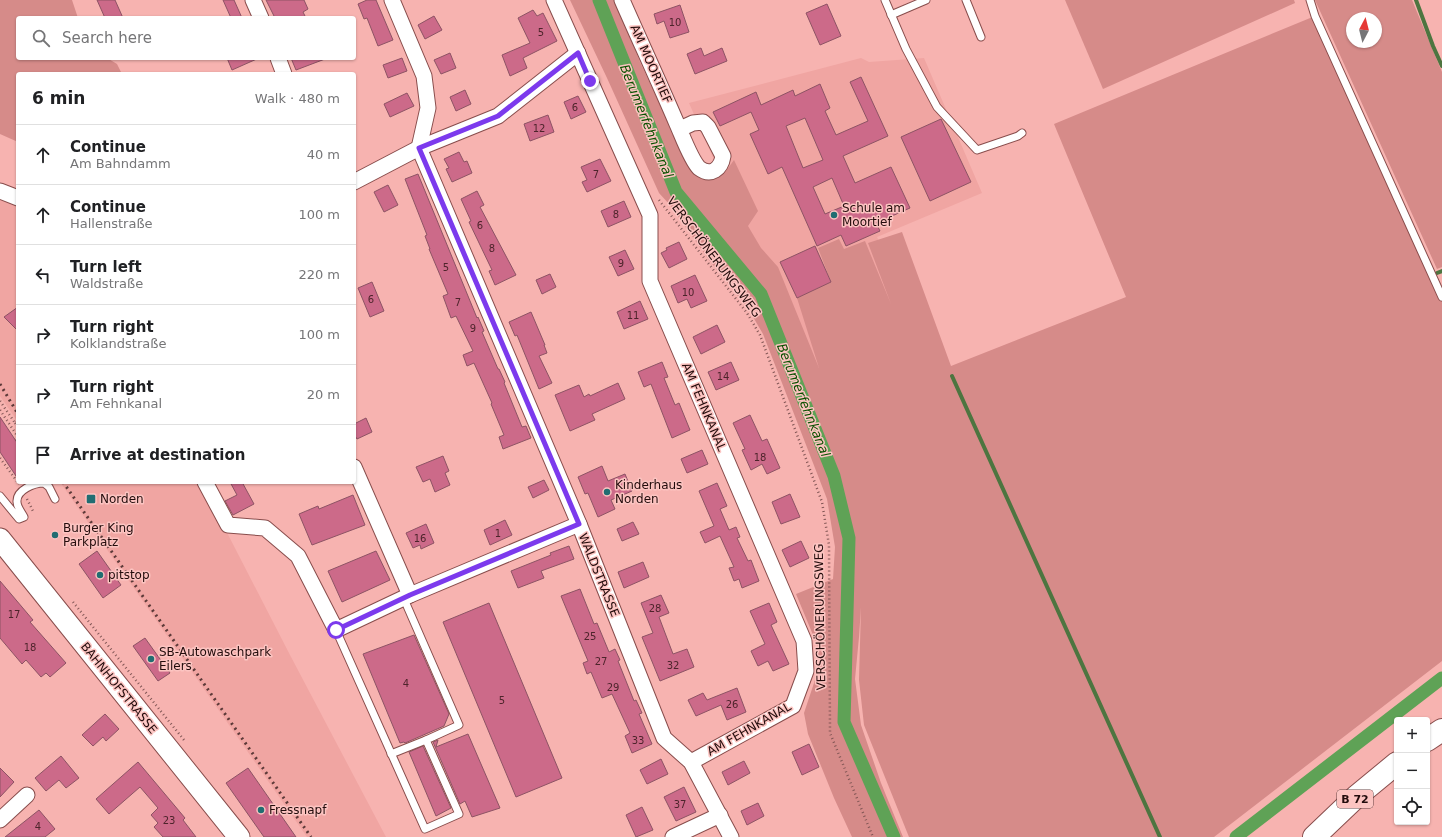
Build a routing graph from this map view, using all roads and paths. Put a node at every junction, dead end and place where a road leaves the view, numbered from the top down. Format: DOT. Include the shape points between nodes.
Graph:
graph roads {
  1 [pos="253,0"];
  2 [pos="392,0"];
  3 [pos="554,0"];
  4 [pos="622,0"];
  5 [pos="885,0"];
  6 [pos="926,0"];
  7 [pos="966,0"];
  8 [pos="1310,0"];
  9 [pos="891,15"];
  10 [pos="259,16"];
  11 [pos="981,36"];
  12 [pos="578,53"];
  13 [pos="279,60"];
  14 [pos="283,72"];
  15 [pos="680,129"];
  16 [pos="1022,132"];
  17 [pos="419,148"];
  18 [pos="356,181"];
  19 [pos="0,191"];
  20 [pos="16,197"];
  21 [pos="659,199"];
  22 [pos="1442,297"];
  23 [pos="0,401"];
  24 [pos="0,410"];
  25 [pos="16,421"];
  26 [pos="16,437"];
  27 [pos="356,472"];
  28 [pos="36,484"];
  29 [pos="45,484"];
  30 [pos="206,484"];
  31 [pos="0,496"];
  32 [pos="56,499"];
  33 [pos="579,524"];
  34 [pos="0,539"];
  35 [pos="407,597"];
  36 [pos="336,630"];
  37 [pos="1442,730"];
  38 [pos="1430,738"];
  39 [pos="426,740"];
  40 [pos="391,754"];
  41 [pos="691,762"];
  42 [pos="1394,765"];
  43 [pos="27,795"];
  44 [pos="720,815"];
  45 [pos="0,820"];
  46 [pos="239,837"];
  47 [pos="673,837"];
  48 [pos="731,837"];
  49 [pos="873,837"];
  50 [pos="1314,837"];
  1 -- 10 [label="street"];
  2 -- 17 [label="street" via="424,76 428,108"];
  3 -- 12 [label="street, AM FEHNKANAL"];
  4 -- 15 [label="street, AM MOORTIEF"];
  5 -- 9 [label="lane"];
  6 -- 9 [label="lane"];
  7 -- 11 [label="lane"];
  8 -- 22 [label="lane" via="1318,23"];
  9 -- 16 [label="lane" via="937,107 977,150 1018,136"];
  12 -- 17 [label="street" via="498,116"];
  12 -- 41 [label="street, AM FEHNKANAL" via="650,215 650,281 804,641 806,671 793,706"];
  13 -- 14 [label="street"];
  17 -- 18 [label="street"];
  17 -- 33 [label="street, WALDSTRASSE"];
  19 -- 20 [label="street"];
  21 -- 49 [label="path, VERSCHÖNERUNGSWEG" via="747,313 760,335 822,502 829,545 830,734"];
  23 -- 25 [label="path"];
  24 -- 26 [label="path"];
  27 -- 35 [label="street"];
  28 -- 31 [label="lane" via="18,496 17,503 24,517 20,519"];
  29 -- 32 [label="lane"];
  30 -- 36 [label="street" via="228,525 265,528 298,556"];
  33 -- 35 [label="street"];
  33 -- 41 [label="street, WALDSTRASSE" via="664,738"];
  34 -- 46 [label="main road, BAHNHOFSTRASSE"];
  35 -- 36 [label="street"];
  35 -- 39 [label="lane" via="459,725"];
  36 -- 40 [label="lane"];
  37 -- 38 [label="main road"];
  39 -- 40 [label="lane"];
  39 -- 40 [label="lane" via="459,814 425,829"];
  41 -- 44 [label="street, WALDSTRASSE"];
  42 -- 50 [label="main road, B 72"];
  43 -- 45 [label="street"];
  44 -- 47 [label="street"];
  44 -- 48 [label="street, WALDSTRASSE"];
}
